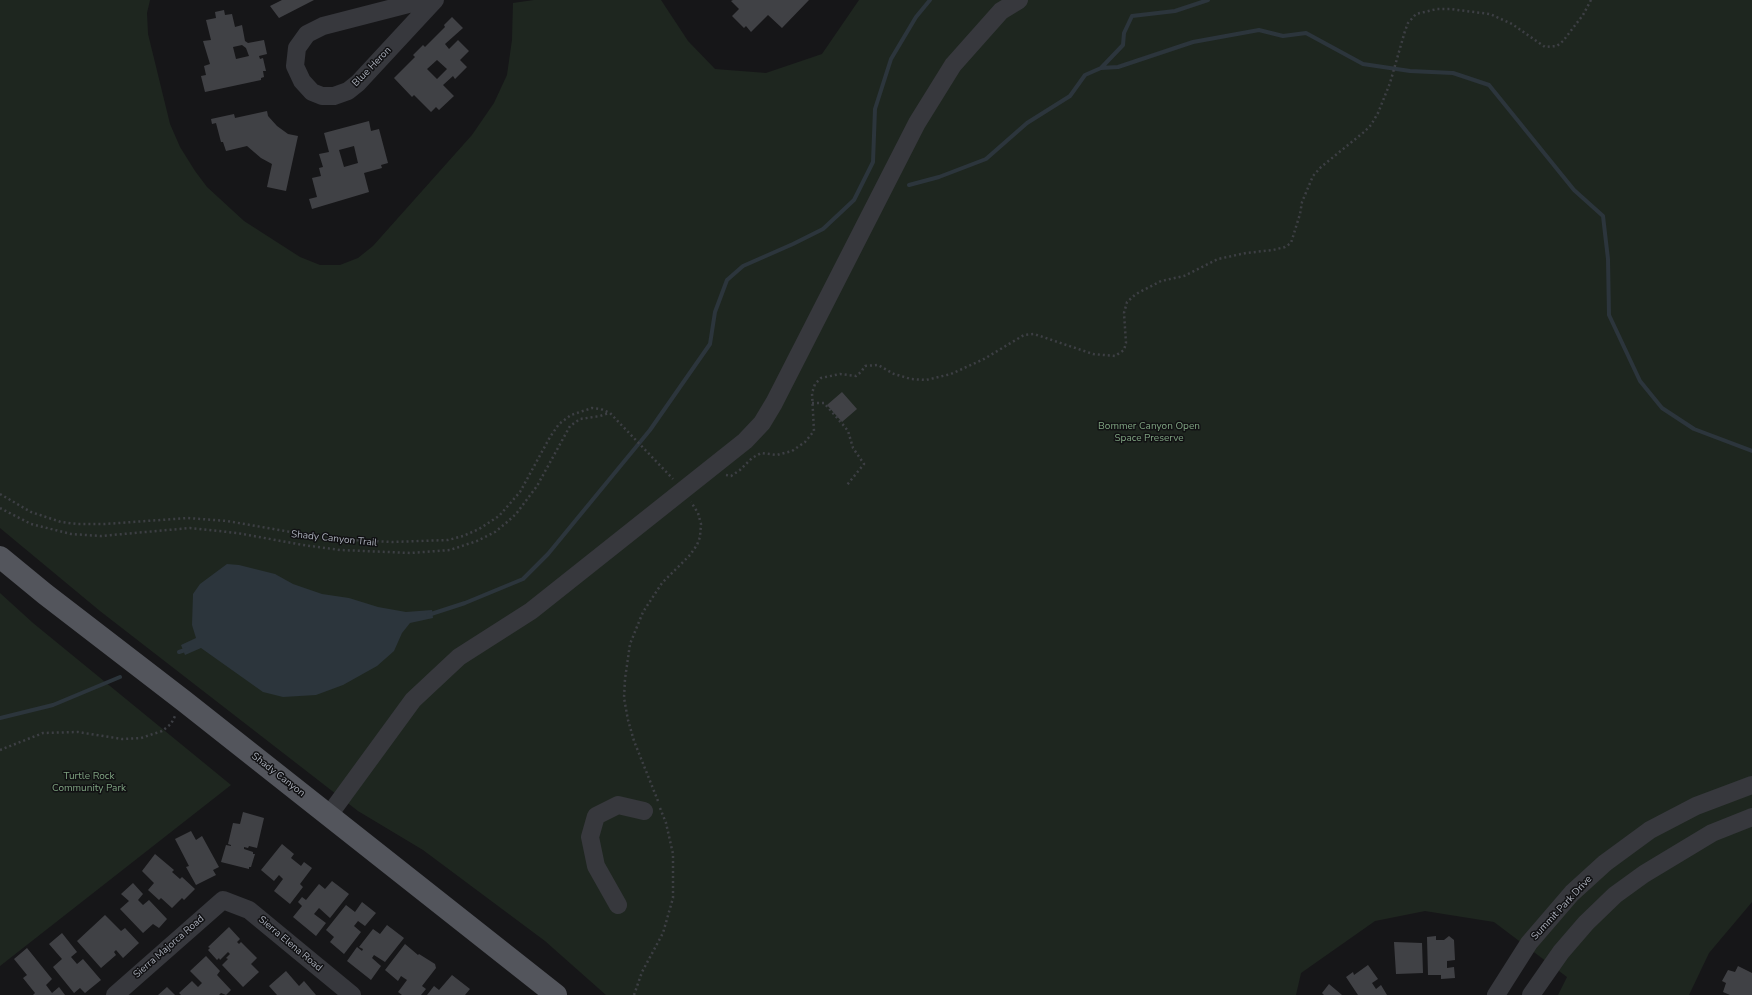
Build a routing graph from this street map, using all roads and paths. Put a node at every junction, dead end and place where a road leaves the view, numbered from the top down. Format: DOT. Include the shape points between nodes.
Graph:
graph roads {
  1 [pos="424,0"];
  2 [pos="435,0"];
  3 [pos="1019,0"];
  4 [pos="1591,0"];
  5 [pos="812,403"];
  6 [pos="611,414"];
  7 [pos="660,466"];
  8 [pos="720,475"];
  9 [pos="847,486"];
  10 [pos="0,494"];
  11 [pos="690,501"];
  12 [pos="0,508"];
  13 [pos="0,557"];
  14 [pos="184,701"];
  15 [pos="0,750"];
  16 [pos="1752,785"];
  17 [pos="655,794"];
  18 [pos="644,811"];
  19 [pos="329,815"];
  20 [pos="1752,817"];
  21 [pos="665,821"];
  22 [pos="223,900"];
  23 [pos="618,905"];
  24 [pos="115,995"];
  25 [pos="352,995"];
  26 [pos="556,995"];
  27 [pos="634,995"];
  28 [pos="1496,995"];
  29 [pos="1531,995"];
  1 -- 2 [label="street, Blue Heron" via="323,26 307,34 297,48 295,66 302,81 312,92 322,96 334,96 348,91"];
  3 -- 19 [label="street" via="1001,11 953,65 917,123 762,423 745,441 531,611 458,657 413,700"];
  4 -- 5 [label="path" via="1569,35 1557,46 1545,48 1512,24 1490,14 1450,9 1416,14 1408,23 1378,114 1371,125 1313,176 1302,202 1291,243 1273,250 1218,259 1184,276 1162,281 1136,294 1127,302 1124,313 1124,350 1115,356 1093,354 1034,334 1024,336 951,374 926,380 911,380 878,365 865,366 856,376 840,374 825,377 815,384"];
  5 -- 8 [label="path" via="814,431 804,442 792,451 777,455 761,453 731,476"];
  5 -- 9 [label="path" via="824,403 845,427 853,448 864,464"];
  6 -- 7 [label="path"];
  6 -- 10 [label="path, Shady Canyon Trail" via="592,408 578,411 565,419 550,437 520,492 504,511 479,529 448,540 353,540 226,521 188,518 77,524 61,522 31,512"];
  6 -- 12 [label="path, Shady Canyon Trail" via="580,419 570,426 537,486 516,514 506,524 482,539 450,550 411,553 340,550 190,528 102,536 71,534 31,524"];
  11 -- 17 [label="path" via="698,513 701,524 697,545 662,583 643,612 630,644 627,663 624,698 628,720"];
  13 -- 14 [label="main road, Shady Canyon"];
  14 -- 15 [label="path" via="171,724 162,731 141,738 122,739 78,732 43,733"];
  14 -- 19 [label="main road, Shady Canyon"];
  16 -- 28 [label="street, Summit Park Drive" via="1696,806 1650,830 1605,862 1572,893 1529,943"];
  18 -- 23 [label="street" via="618,805 596,816 590,836 596,866"];
  19 -- 26 [label="main road, Shady Canyon"];
  20 -- 29 [label="street" via="1712,833 1644,874 1616,895 1560,952"];
  21 -- 27 [label="path" via="673,854 674,898 663,933 642,972"];
  22 -- 24 [label="street, Sierra Majorca Road"];
  22 -- 25 [label="street, Sierra Elena Road" via="249,910"];
}
